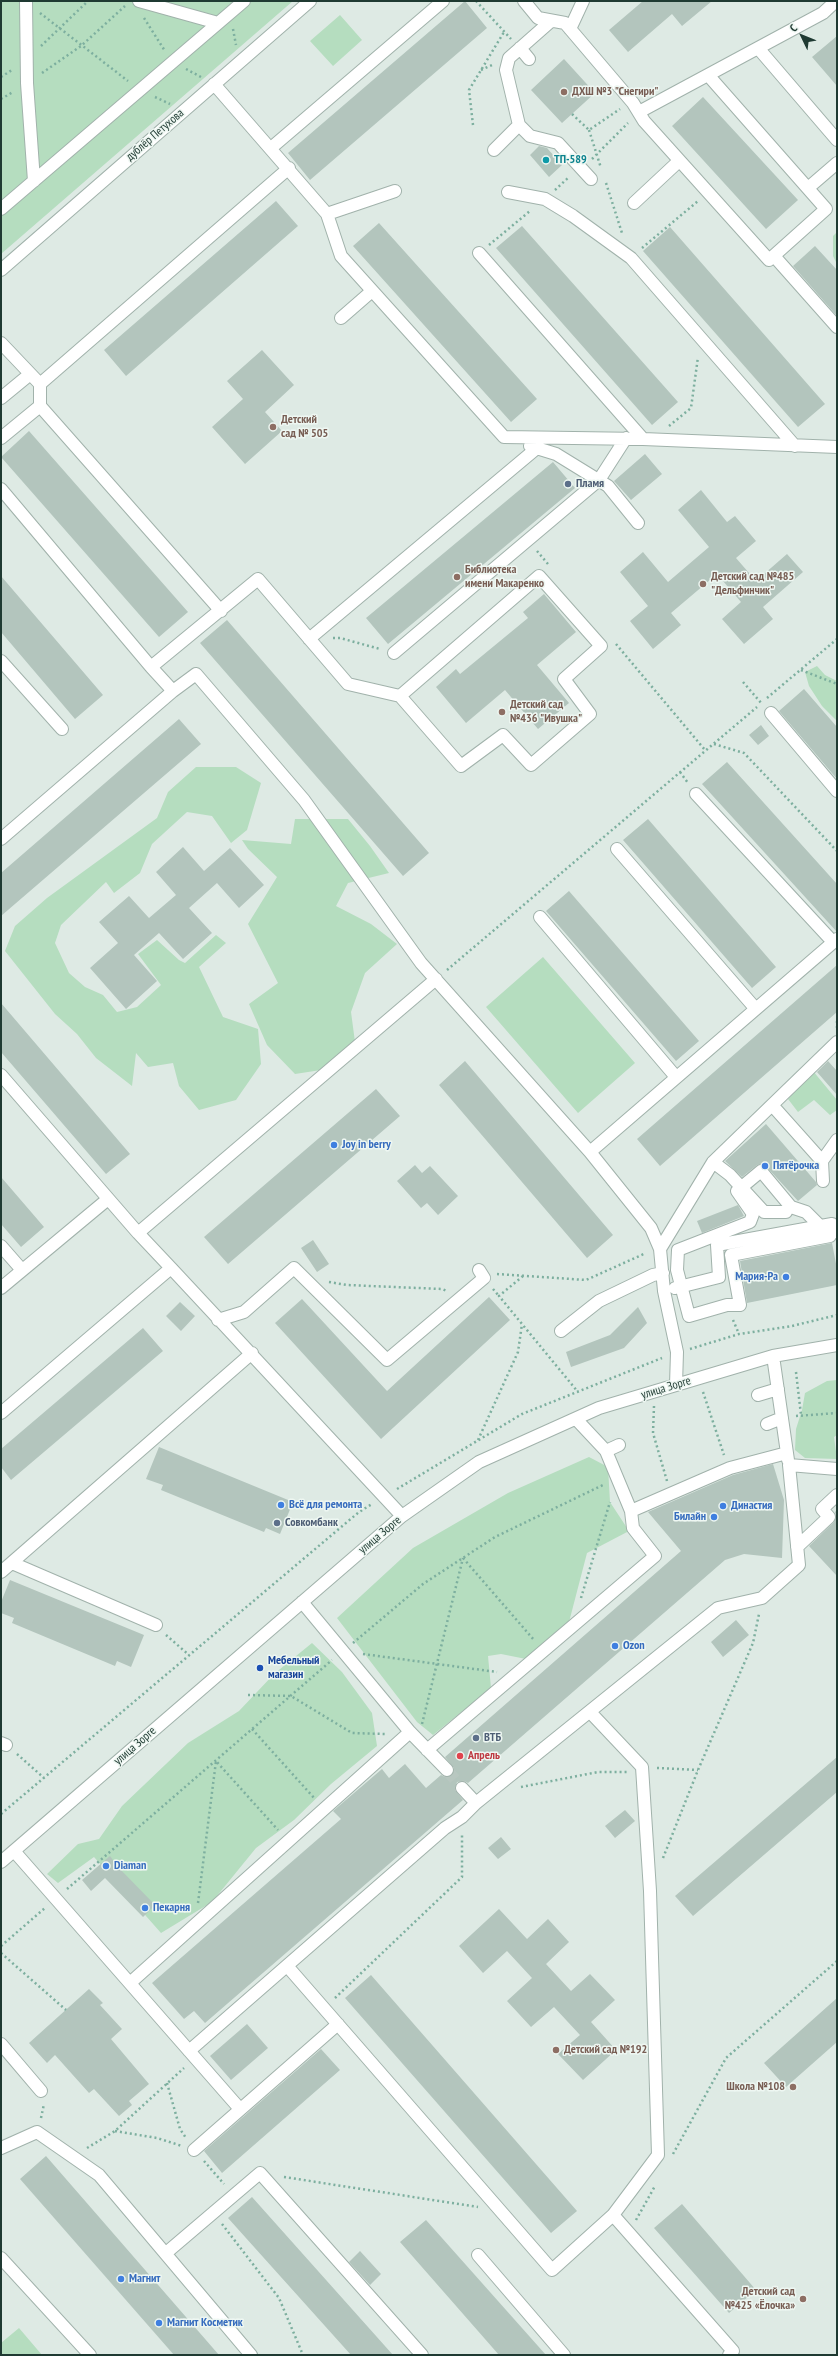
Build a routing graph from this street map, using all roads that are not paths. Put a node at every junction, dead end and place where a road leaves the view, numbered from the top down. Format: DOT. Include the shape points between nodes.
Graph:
graph roads {
  1 [pos="26,1"];
  2 [pos="139,1"];
  3 [pos="244,1"];
  4 [pos="310,1"];
  5 [pos="524,1"];
  6 [pos="583,1"];
  7 [pos="836,1"];
  8 [pos="441,2"];
  9 [pos="229,7"];
  10 [pos="551,22"];
  11 [pos="218,23"];
  12 [pos="570,29"];
  13 [pos="520,48"];
  14 [pos="758,48"];
  15 [pos="529,59"];
  16 [pos="708,75"];
  17 [pos="214,84"];
  18 [pos="636,108"];
  19 [pos="519,125"];
  20 [pos="837,140"];
  21 [pos="271,148"];
  22 [pos="494,150"];
  23 [pos="679,161"];
  24 [pos="837,162"];
  25 [pos="289,168"];
  26 [pos="591,179"];
  27 [pos="34,181"];
  28 [pos="808,188"];
  29 [pos="395,191"];
  30 [pos="508,192"];
  31 [pos="634,203"];
  32 [pos="1,209"];
  33 [pos="327,214"];
  34 [pos="479,253"];
  35 [pos="774,256"];
  36 [pos="1,270"];
  37 [pos="372,291"];
  38 [pos="341,318"];
  39 [pos="837,327"];
  40 [pos="1,343"];
  41 [pos="29,375"];
  42 [pos="40,384"];
  43 [pos="1,398"];
  44 [pos="40,406"];
  45 [pos="504,437"];
  46 [pos="1,438"];
  47 [pos="626,438"];
  48 [pos="648,439"];
  49 [pos="795,446"];
  50 [pos="837,447"];
  51 [pos="537,448"];
  52 [pos="599,480"];
  53 [pos="1,489"];
  54 [pos="638,523"];
  55 [pos="221,611"];
  56 [pos="309,639"];
  57 [pos="394,653"];
  58 [pos="1,661"];
  59 [pos="150,667"];
  60 [pos="173,692"];
  61 [pos="400,696"];
  62 [pos="771,713"];
  63 [pos="62,729"];
  64 [pos="837,791"];
  65 [pos="696,794"];
  66 [pos="1,839"];
  67 [pos="617,849"];
  68 [pos="540,917"];
  69 [pos="835,940"];
  70 [pos="436,979"];
  71 [pos="755,1008"];
  72 [pos="837,1042"];
  73 [pos="1,1075"];
  74 [pos="676,1077"];
  75 [pos="772,1105"];
  76 [pos="837,1140"];
  77 [pos="590,1152"];
  78 [pos="822,1161"];
  79 [pos="712,1162"];
  80 [pos="823,1181"];
  81 [pos="742,1188"];
  82 [pos="108,1199"];
  83 [pos="786,1212"];
  84 [pos="821,1226"];
  85 [pos="837,1232"];
  86 [pos="138,1233"];
  87 [pos="1,1246"];
  88 [pos="660,1249"];
  89 [pos="171,1268"];
  90 [pos="22,1270"];
  91 [pos="663,1273"];
  92 [pos="485,1274"];
  93 [pos="682,1287"];
  94 [pos="1,1288"];
  95 [pos="664,1291"];
  96 [pos="218,1320"];
  97 [pos="561,1331"];
  98 [pos="837,1345"];
  99 [pos="252,1353"];
  100 [pos="773,1356"];
  101 [pos="676,1385"];
  102 [pos="778,1389"];
  103 [pos="758,1395"];
  104 [pos="1,1413"];
  105 [pos="782,1418"];
  106 [pos="576,1419"];
  107 [pos="767,1424"];
  108 [pos="619,1445"];
  109 [pos="606,1451"];
  110 [pos="788,1459"];
  111 [pos="837,1469"];
  112 [pos="837,1495"];
  113 [pos="631,1511"];
  114 [pos="402,1516"];
  115 [pos="797,1547"];
  116 [pos="12,1563"];
  117 [pos="1,1572"];
  118 [pos="302,1602"];
  119 [pos="156,1625"];
  120 [pos="590,1712"];
  121 [pos="414,1737"];
  122 [pos="427,1750"];
  123 [pos="447,1770"];
  124 [pos="462,1788"];
  125 [pos="476,1803"];
  126 [pos="14,1851"];
  127 [pos="1,1862"];
  128 [pos="288,1966"];
  129 [pos="130,1983"];
  130 [pos="338,2024"];
  131 [pos="1,2044"];
  132 [pos="193,2055"];
  133 [pos="41,2091"];
  134 [pos="240,2109"];
  135 [pos="1,2148"];
  136 [pos="194,2150"];
  137 [pos="613,2215"];
  138 [pos="166,2254"];
  139 [pos="478,2255"];
  140 [pos="1,2259"];
  141 [pos="90,2355"];
  142 [pos="251,2355"];
  143 [pos="422,2355"];
  144 [pos="564,2355"];
  145 [pos="729,2355"];
  1 -- 27 [label="street" via="27,83"];
  2 -- 11 [label="street"];
  3 -- 9 [label="street"];
  4 -- 17 [label="street, дублёр Петухова"];
  5 -- 10 [label="street" via="538,18"];
  6 -- 12 [label="street"];
  7 -- 14 [label="street" via="823,12"];
  8 -- 21 [label="street"];
  9 -- 11 [label="street"];
  10 -- 12 [label="street" via="565,23"];
  10 -- 13 [label="street"];
  11 -- 27 [label="street"];
  12 -- 18 [label="street"];
  13 -- 15 [label="street"];
  13 -- 19 [label="street" via="509,58 506,70"];
  14 -- 16 [label="street"];
  14 -- 20 [label="street"];
  16 -- 18 [label="street"];
  16 -- 28 [label="street"];
  17 -- 21 [label="street"];
  17 -- 36 [label="street, дублёр Петухова"];
  18 -- 23 [label="street"];
  19 -- 22 [label="street"];
  19 -- 26 [label="street" via="530,136 558,143"];
  21 -- 25 [label="street"];
  23 -- 31 [label="street"];
  23 -- 35 [label="street" via="769,260"];
  24 -- 28 [label="street"];
  25 -- 33 [label="street"];
  25 -- 42 [label="street"];
  27 -- 32 [label="street"];
  28 -- 35 [label="street" via="826,209"];
  29 -- 33 [label="street"];
  30 -- 49 [label="street" via="545,200 631,258"];
  33 -- 37 [label="street" via="341,256"];
  34 -- 48 [label="street"];
  35 -- 39 [label="street"];
  37 -- 38 [label="street"];
  37 -- 45 [label="street"];
  40 -- 41 [label="street"];
  41 -- 42 [label="street"];
  41 -- 43 [label="street"];
  42 -- 44 [label="street"];
  44 -- 46 [label="street"];
  44 -- 55 [label="street"];
  45 -- 47 [label="street"];
  45 -- 51 [label="street"];
  47 -- 48 [label="street"];
  47 -- 52 [label="street"];
  48 -- 49 [label="street"];
  49 -- 50 [label="street"];
  51 -- 52 [label="street" via="556,454"];
  51 -- 56 [label="street"];
  52 -- 54 [label="street" via="608,486"];
  52 -- 57 [label="street"];
  53 -- 59 [label="street"];
  55 -- 56 [label="street" via="258,579"];
  55 -- 59 [label="street"];
  56 -- 61 [label="street" via="348,684"];
  58 -- 63 [label="street"];
  59 -- 60 [label="street"];
  60 -- 66 [label="street"];
  60 -- 70 [label="street" via="196,674 304,800"];
  61 -- 61 [label="street" via="539,576 601,646 564,679 590,714 531,765 503,735 461,766"];
  62 -- 64 [label="street"];
  65 -- 69 [label="street"];
  67 -- 71 [label="street"];
  68 -- 74 [label="street"];
  69 -- 71 [label="street"];
  70 -- 77 [label="street"];
  70 -- 86 [label="street"];
  71 -- 74 [label="street"];
  72 -- 75 [label="street"];
  73 -- 82 [label="street"];
  74 -- 77 [label="street"];
  75 -- 78 [label="street"];
  75 -- 79 [label="street"];
  76 -- 78 [label="street"];
  77 -- 88 [label="street" via="651,1228"];
  78 -- 80 [label="street"];
  79 -- 81 [label="street"];
  79 -- 88 [label="street"];
  81 -- 83 [label="street" via="764,1212"];
  81 -- 84 [label="street" via="761,1171 792,1207 806,1212"];
  81 -- 93 [label="street" via="737,1191 753,1214 750,1222 678,1250 677,1270"];
  82 -- 86 [label="street"];
  82 -- 90 [label="street"];
  84 -- 85 [label="street" via="832,1224"];
  84 -- 93 [label="street" via="717,1245 719,1277"];
  84 -- 93 [label="street" via="830,1236 731,1256 740,1304 727,1305 689,1316"];
  86 -- 89 [label="street"];
  87 -- 90 [label="street"];
  88 -- 91 [label="street"];
  89 -- 96 [label="street"];
  89 -- 104 [label="street"];
  90 -- 94 [label="street"];
  91 -- 95 [label="street"];
  91 -- 97 [label="street" via="653,1275 599,1301"];
  92 -- 96 [label="street" via="387,1360 294,1268 244,1312"];
  93 -- 95 [label="street"];
  95 -- 101 [label="street" via="677,1352"];
  96 -- 99 [label="street"];
  98 -- 100 [label="street, улица Зорге"];
  99 -- 114 [label="street"];
  99 -- 116 [label="street"];
  100 -- 101 [label="street, улица Зорге"];
  100 -- 102 [label="street"];
  101 -- 106 [label="street, улица Зорге" via="599,1408"];
  102 -- 103 [label="street"];
  102 -- 105 [label="street"];
  105 -- 107 [label="street"];
  105 -- 110 [label="street"];
  106 -- 109 [label="street"];
  106 -- 114 [label="street, улица Зорге" via="479,1462"];
  108 -- 109 [label="street"];
  109 -- 113 [label="street" via="623,1476"];
  110 -- 111 [label="street"];
  110 -- 113 [label="street" via="730,1468"];
  110 -- 115 [label="street"];
  112 -- 115 [label="street" via="822,1509 829,1517"];
  113 -- 122 [label="street" via="633,1528 655,1556"];
  114 -- 118 [label="street, улица Зорге"];
  115 -- 120 [label="street" via="799,1565 762,1598 718,1608"];
  116 -- 117 [label="street"];
  116 -- 119 [label="street"];
  118 -- 121 [label="street"];
  118 -- 126 [label="street, улица Зорге"];
  120 -- 125 [label="street" via="498,1788"];
  120 -- 137 [label="street" via="642,1767 650,1891 658,2155"];
  121 -- 122 [label="street"];
  121 -- 129 [label="street" via="324,1809"];
  122 -- 123 [label="street"];
  124 -- 125 [label="street"];
  125 -- 128 [label="street"];
  126 -- 127 [label="street, улица Зорге"];
  126 -- 129 [label="street"];
  128 -- 130 [label="street"];
  128 -- 132 [label="street"];
  129 -- 132 [label="street"];
  130 -- 134 [label="street"];
  130 -- 137 [label="street" via="552,2270"];
  131 -- 133 [label="street"];
  132 -- 134 [label="street"];
  134 -- 136 [label="street"];
  135 -- 138 [label="street" via="37,2132 99,2175"];
  137 -- 145 [label="street" via="733,2351"];
  138 -- 142 [label="street"];
  138 -- 143 [label="street" via="260,2173"];
  139 -- 144 [label="street"];
  140 -- 141 [label="street"];
}
